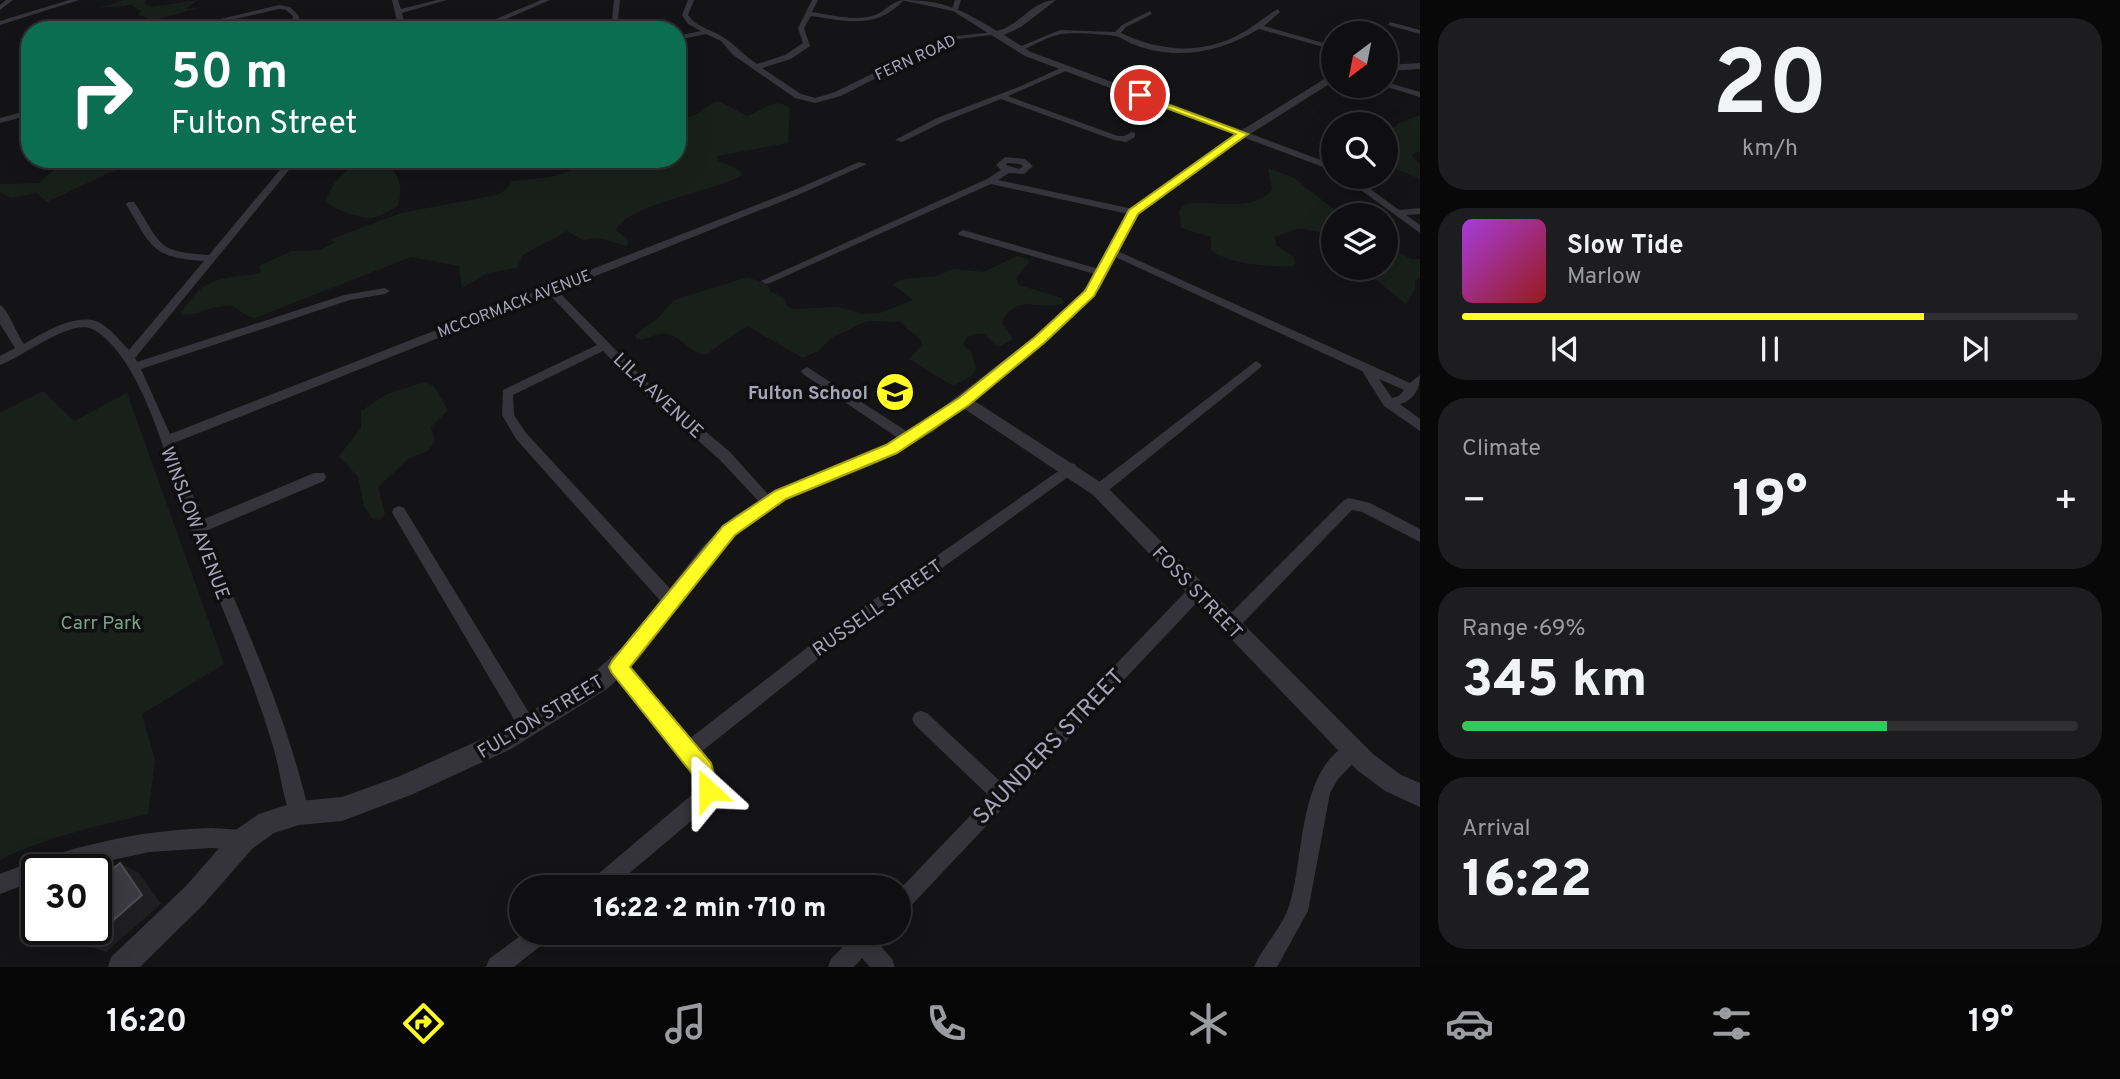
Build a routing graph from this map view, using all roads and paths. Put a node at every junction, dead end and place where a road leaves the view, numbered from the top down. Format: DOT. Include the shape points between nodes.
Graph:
graph roads {
  1 [pos="10,0"];
  2 [pos="76,0"];
  3 [pos="395,0"];
  4 [pos="444,0"];
  5 [pos="547,0"];
  6 [pos="617,0"];
  7 [pos="691,0"];
  8 [pos="814,0"];
  9 [pos="903,0"];
  10 [pos="1052,0"];
  11 [pos="957,4"];
  12 [pos="0,8"];
  13 [pos="1278,11"];
  14 [pos="399,12"];
  15 [pos="807,13"];
  16 [pos="1150,13"];
  17 [pos="217,21"];
  18 [pos="295,21"];
  19 [pos="401,21"];
  20 [pos="496,21"];
  21 [pos="616,21"];
  22 [pos="0,23"];
  23 [pos="1398,26"];
  24 [pos="1260,27"];
  25 [pos="707,32"];
  26 [pos="1420,32"];
  27 [pos="995,34"];
  28 [pos="1117,34"];
  29 [pos="686,36"];
  30 [pos="1321,44"];
  31 [pos="1018,49"];
  32 [pos="1420,66"];
  33 [pos="757,67"];
  34 [pos="1398,67"];
  35 [pos="1065,68"];
  36 [pos="1321,84"];
  37 [pos="1398,88"];
  38 [pos="1420,95"];
  39 [pos="1002,97"];
  40 [pos="21,115"];
  41 [pos="0,121"];
  42 [pos="1243,134"];
  43 [pos="1132,135"];
  44 [pos="899,140"];
  45 [pos="1321,163"];
  46 [pos="862,164"];
  47 [pos="286,168"];
  48 [pos="1007,170"];
  49 [pos="990,181"];
  50 [pos="1365,189"];
  51 [pos="1384,203"];
  52 [pos="131,204"];
  53 [pos="1420,211"];
  54 [pos="1133,212"];
  55 [pos="1398,213"];
  56 [pos="1420,230"];
  57 [pos="962,233"];
  58 [pos="1113,252"];
  59 [pos="211,258"];
  60 [pos="1102,273"];
  61 [pos="766,281"];
  62 [pos="550,289"];
  63 [pos="385,291"];
  64 [pos="0,308"];
  65 [pos="606,345"];
  66 [pos="22,350"];
  67 [pos="0,361"];
  68 [pos="132,363"];
  69 [pos="1256,365"];
  70 [pos="1366,368"];
  71 [pos="807,371"];
  72 [pos="1416,384"];
  73 [pos="964,401"];
  74 [pos="1389,403"];
  75 [pos="1420,426"];
  76 [pos="909,439"];
  77 [pos="165,441"];
  78 [pos="1070,468"];
  79 [pos="319,477"];
  80 [pos="1099,490"];
  81 [pos="768,502"];
  82 [pos="399,512"];
  83 [pos="198,528"];
  84 [pos="1420,536"];
  85 [pos="1197,591"];
  86 [pos="670,600"];
  87 [pos="1230,625"];
  88 [pos="619,667"];
  89 [pos="921,719"];
  90 [pos="528,727"];
  91 [pos="688,751"];
  92 [pos="1353,751"];
  93 [pos="1001,794"];
  94 [pos="1420,795"];
  95 [pos="299,813"];
  96 [pos="243,841"];
  97 [pos="612,875"];
  98 [pos="0,884"];
  99 [pos="911,891"];
  100 [pos="525,945"];
  101 [pos="860,945"];
  102 [pos="872,945"];
  103 [pos="121,967"];
  104 [pos="497,967"];
  105 [pos="839,967"];
  106 [pos="884,967"];
  107 [pos="1265,967"];
  1 -- 12 [label="street"];
  2 -- 22 [label="street"];
  3 -- 14 [label="street"];
  4 -- 14 [label="street"];
  5 -- 20 [label="street"];
  6 -- 21 [label="street"];
  7 -- 25 [label="street" via="685,18"];
  8 -- 15 [label="street"];
  9 -- 11 [label="street"];
  9 -- 15 [label="street" via="876,19"];
  10 -- 27 [label="street, FERN ROAD" via="1013,30"];
  11 -- 27 [label="street"];
  13 -- 24 [label="street"];
  14 -- 19 [label="street"];
  15 -- 33 [label="street" via="801,28 807,44 788,57"];
  16 -- 28 [label="street"];
  17 -- 18 [label="street" via="279,7 288,8"];
  23 -- 26 [label="street"];
  24 -- 28 [label="street" via="1191,53 1163,51"];
  24 -- 30 [label="street"];
  25 -- 29 [label="street"];
  25 -- 33 [label="street"];
  27 -- 31 [label="street"];
  27 -- 33 [label="street, FERN ROAD" via="951,37 838,94 813,101 797,96"];
  28 -- 31 [label="street" via="1060,32"];
  31 -- 35 [label="street"];
  32 -- 34 [label="street"];
  35 -- 39 [label="street"];
  35 -- 42 [label="street"];
  36 -- 42 [label="street, FULTON STREET"];
  37 -- 38 [label="street"];
  39 -- 43 [label="street" via="1112,137"];
  39 -- 44 [label="street"];
  40 -- 41 [label="street"];
  42 -- 45 [label="street"];
  42 -- 54 [label="street, FULTON STREET"];
  46 -- 62 [label="street, MCCORMACK AVENUE"];
  47 -- 59 [label="street"];
  48 -- 49 [label="street"];
  49 -- 54 [label="street"];
  49 -- 61 [label="street"];
  50 -- 51 [label="street"];
  52 -- 59 [label="street" via="162,252"];
  53 -- 55 [label="street"];
  54 -- 58 [label="street, FULTON STREET"];
  55 -- 56 [label="street"];
  57 -- 60 [label="street"];
  58 -- 60 [label="street, FULTON STREET"];
  58 -- 70 [label="street"];
  59 -- 68 [label="street"];
  60 -- 73 [label="street, FULTON STREET" via="1074,309"];
  62 -- 65 [label="street, LILA AVENUE"];
  62 -- 77 [label="street, MCCORMACK AVENUE"];
  63 -- 68 [label="street" via="348,297"];
  64 -- 66 [label="street"];
  65 -- 81 [label="street, LILA AVENUE"];
  65 -- 86 [label="street" via="507,393 506,409 517,431"];
  66 -- 67 [label="street"];
  66 -- 68 [label="street" via="61,330 89,324"];
  68 -- 77 [label="street, WINSLOW AVENUE"];
  69 -- 80 [label="street"];
  70 -- 72 [label="street"];
  70 -- 74 [label="street"];
  71 -- 76 [label="street"];
  72 -- 74 [label="street" via="1403,399"];
  73 -- 76 [label="street, FULTON STREET"];
  73 -- 78 [label="street, FOSS STREET"];
  74 -- 75 [label="street"];
  76 -- 81 [label="street, FULTON STREET"];
  77 -- 83 [label="street, WINSLOW AVENUE"];
  78 -- 80 [label="street, FOSS STREET"];
  78 -- 91 [label="street, RUSSELL STREET" via="832,638"];
  79 -- 83 [label="street"];
  80 -- 85 [label="street, FOSS STREET"];
  81 -- 86 [label="street, FULTON STREET" via="719,540"];
  82 -- 90 [label="street"];
  83 -- 95 [label="street, WINSLOW AVENUE" via="292,776"];
  84 -- 87 [label="street" via="1354,504 1346,506"];
  85 -- 87 [label="street, FOSS STREET"];
  85 -- 93 [label="street, SAUNDERS STREET"];
  86 -- 88 [label="street, FULTON STREET"];
  87 -- 92 [label="street, FOSS STREET"];
  88 -- 90 [label="street, FULTON STREET"];
  88 -- 91 [label="street"];
  89 -- 93 [label="street"];
  90 -- 95 [label="street, FULTON STREET" via="372,800 342,809"];
  91 -- 97 [label="street" via="706,774 705,796"];
  92 -- 94 [label="street, FOSS STREET" via="1385,778"];
  92 -- 107 [label="street" via="1331,772 1321,791 1298,911"];
  93 -- 99 [label="street, SAUNDERS STREET"];
  95 -- 96 [label="street, FULTON STREET" via="268,822"];
  96 -- 98 [label="street" via="199,836 146,841 51,863"];
  96 -- 103 [label="street, FULTON STREET"];
  100 -- 104 [label="street"];
  101 -- 105 [label="street"];
  102 -- 106 [label="street"];
}
